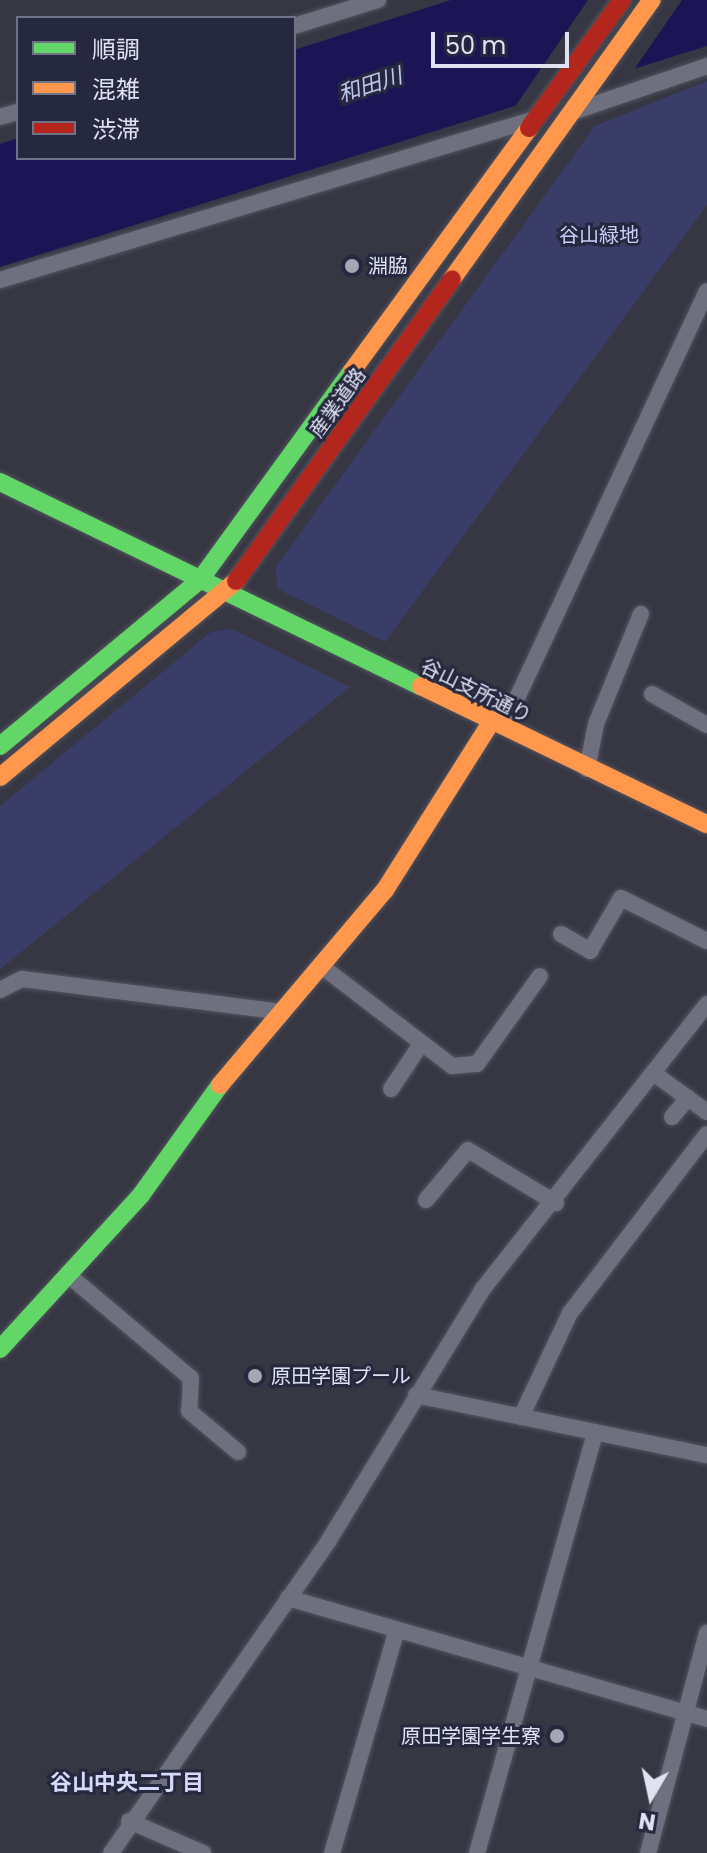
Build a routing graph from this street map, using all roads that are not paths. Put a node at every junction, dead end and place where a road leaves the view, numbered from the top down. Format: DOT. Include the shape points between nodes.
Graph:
graph roads {
  1 [pos="378,0"];
  2 [pos="622,0"];
  3 [pos="652,0"];
  4 [pos="296,25"];
  5 [pos="707,66"];
  6 [pos="575,111"];
  7 [pos="540,112"];
  8 [pos="0,280"];
  9 [pos="707,291"];
  10 [pos="0,482"];
  11 [pos="200,580"];
  12 [pos="227,593"];
  13 [pos="641,614"];
  14 [pos="652,694"];
  15 [pos="490,724"];
  16 [pos="707,725"];
  17 [pos="0,746"];
  18 [pos="587,769"];
  19 [pos="0,777"];
  20 [pos="707,824"];
  21 [pos="561,934"];
  22 [pos="707,941"];
  23 [pos="320,965"];
  24 [pos="540,976"];
  25 [pos="0,990"];
  26 [pos="707,1004"];
  27 [pos="282,1012"];
  28 [pos="419,1047"];
  29 [pos="656,1075"];
  30 [pos="391,1089"];
  31 [pos="688,1098"];
  32 [pos="707,1112"];
  33 [pos="672,1117"];
  34 [pos="707,1134"];
  35 [pos="426,1200"];
  36 [pos="556,1203"];
  37 [pos="67,1274"];
  38 [pos="9,1330"];
  39 [pos="0,1349"];
  40 [pos="416,1395"];
  41 [pos="521,1417"];
  42 [pos="595,1432"];
  43 [pos="238,1452"];
  44 [pos="707,1455"];
  45 [pos="288,1598"];
  46 [pos="396,1632"];
  47 [pos="707,1633"];
  48 [pos="528,1668"];
  49 [pos="685,1713"];
  50 [pos="707,1719"];
  51 [pos="129,1821"];
  52 [pos="111,1853"];
  53 [pos="203,1853"];
  54 [pos="332,1853"];
  55 [pos="477,1853"];
  56 [pos="648,1853"];
  1 -- 4 [label="street"];
  2 -- 7 [label="main road, 産業道路"];
  3 -- 6 [label="main road, 産業道路"];
  5 -- 6 [label="street"];
  6 -- 12 [label="main road, 産業道路"];
  7 -- 8 [label="street"];
  7 -- 11 [label="main road, 産業道路"];
  9 -- 15 [label="street" via="508,718"];
  10 -- 11 [label="main road, 谷山支所通り"];
  11 -- 12 [label="main road, 谷山支所通り"];
  11 -- 17 [label="main road, 産業道路"];
  12 -- 15 [label="main road, 谷山支所通り"];
  12 -- 19 [label="main road, 産業道路"];
  13 -- 18 [label="street" via="596,724"];
  14 -- 16 [label="street"];
  15 -- 18 [label="main road, 谷山支所通り"];
  15 -- 23 [label="main road" via="414,850"];
  18 -- 20 [label="main road, 谷山支所通り"];
  21 -- 22 [label="street" via="590,951 621,898"];
  23 -- 27 [label="main road"];
  23 -- 28 [label="street"];
  24 -- 28 [label="street" via="477,1064 445,1064"];
  25 -- 27 [label="street" via="16,980 38,981"];
  26 -- 29 [label="street"];
  27 -- 37 [label="main road" via="141,1195"];
  28 -- 30 [label="street"];
  29 -- 31 [label="street"];
  29 -- 36 [label="street"];
  31 -- 32 [label="street"];
  31 -- 33 [label="street"];
  34 -- 41 [label="street" via="570,1313"];
  35 -- 36 [label="street" via="468,1150"];
  36 -- 40 [label="street" via="482,1290"];
  37 -- 38 [label="main road"];
  37 -- 43 [label="street" via="191,1378 189,1411"];
  38 -- 39 [label="main road"];
  40 -- 41 [label="street"];
  40 -- 45 [label="street"];
  41 -- 42 [label="street"];
  42 -- 44 [label="street"];
  42 -- 48 [label="street"];
  45 -- 46 [label="street"];
  45 -- 51 [label="street"];
  46 -- 48 [label="street"];
  46 -- 54 [label="street"];
  47 -- 49 [label="street"];
  48 -- 49 [label="street"];
  48 -- 55 [label="street"];
  49 -- 50 [label="street"];
  49 -- 56 [label="street"];
  51 -- 52 [label="street"];
  51 -- 53 [label="street"];
}
